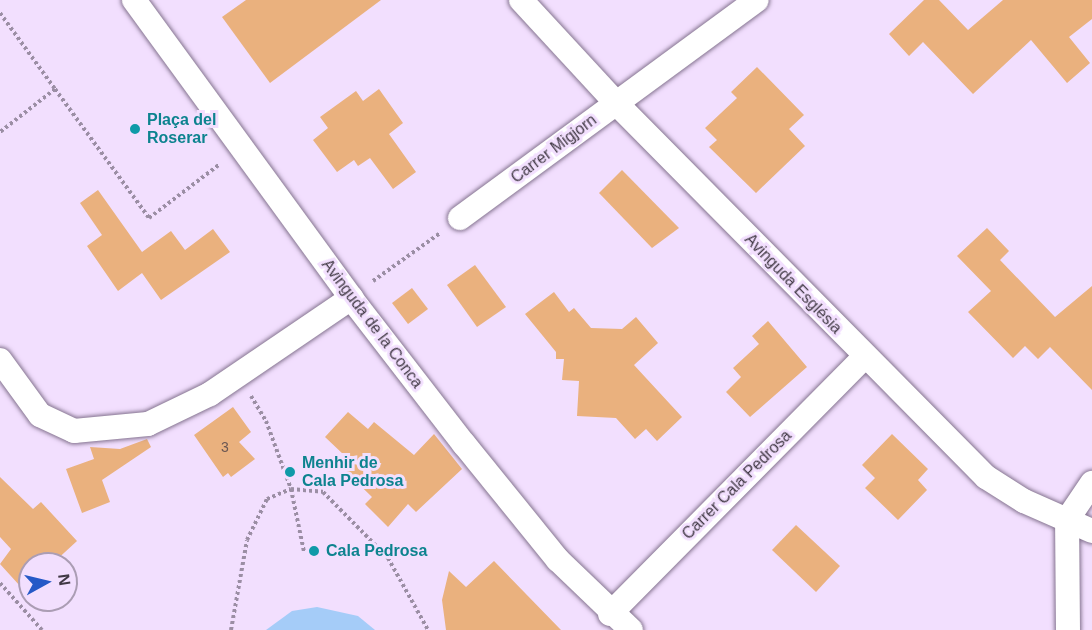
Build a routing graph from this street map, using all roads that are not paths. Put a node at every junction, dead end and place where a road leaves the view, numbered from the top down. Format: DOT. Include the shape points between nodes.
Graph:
graph roads {
  1 [pos="134,0"];
  2 [pos="521,0"];
  3 [pos="757,0"];
  4 [pos="616,103"];
  5 [pos="460,218"];
  6 [pos="351,298"];
  7 [pos="864,357"];
  8 [pos="0,360"];
  9 [pos="1092,483"];
  10 [pos="1067,520"];
  11 [pos="1092,531"];
  12 [pos="610,614"];
  13 [pos="631,630"];
  14 [pos="1068,630"];
  1 -- 6 [label="street, Avinguda de la Conca"];
  2 -- 4 [label="street, Avinguda Església"];
  3 -- 4 [label="street, Carrer Migjorn"];
  4 -- 5 [label="street, Carrer Migjorn"];
  4 -- 7 [label="street, Avinguda Església"];
  6 -- 8 [label="street" via="210,394 148,424 74,431 40,415"];
  6 -- 12 [label="street, Avinguda de la Conca" via="558,560"];
  7 -- 10 [label="street, Avinguda Església" via="986,477 1024,501"];
  7 -- 12 [label="street, Carrer Cala Pedrosa"];
  9 -- 10 [label="street"];
  10 -- 11 [label="street, Avinguda Església"];
  10 -- 14 [label="street"];
  12 -- 13 [label="street, Avinguda de la Conca"];
}
